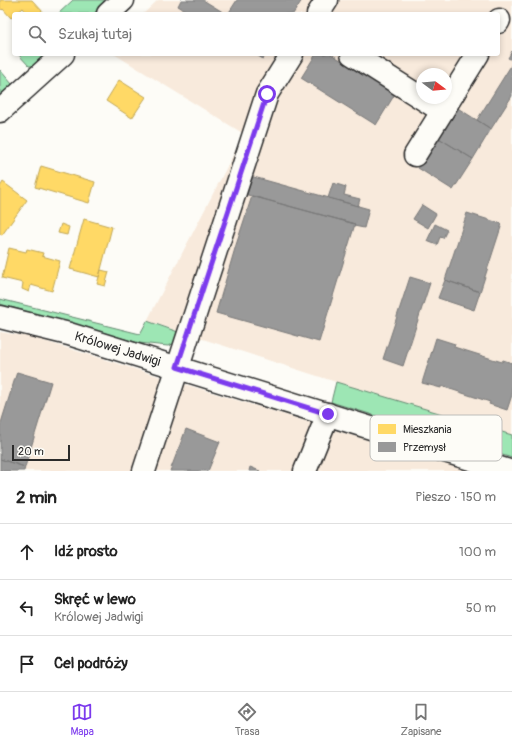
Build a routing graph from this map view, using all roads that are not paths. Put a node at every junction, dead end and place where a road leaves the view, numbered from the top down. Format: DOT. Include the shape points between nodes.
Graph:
graph roads {
  1 [pos="124,0"];
  2 [pos="327,0"];
  3 [pos="110,12"];
  4 [pos="319,12"];
  5 [pos="61,56"];
  6 [pos="291,56"];
  7 [pos="355,56"];
  8 [pos="477,56"];
  9 [pos="0,111"];
  10 [pos="442,111"];
  11 [pos="415,155"];
  12 [pos="0,317"];
  13 [pos="177,367"];
  14 [pos="328,414"];
  15 [pos="370,427"];
  16 [pos="477,461"];
  17 [pos="144,471"];
  18 [pos="305,471"];
  19 [pos="509,471"];
  1 -- 3 [label="street"];
  2 -- 4 [label="street"];
  5 -- 9 [label="street"];
  6 -- 13 [label="street" via="267,94"];
  7 -- 10 [label="street"];
  8 -- 10 [label="street"];
  10 -- 11 [label="street"];
  12 -- 13 [label="street, Królowej Jadwigi" via="69,334"];
  13 -- 14 [label="street, Królowej Jadwigi"];
  13 -- 17 [label="street"];
  14 -- 15 [label="street, Królowej Jadwigi"];
  14 -- 18 [label="street"];
  16 -- 19 [label="street, Królowej Jadwigi"];
}
